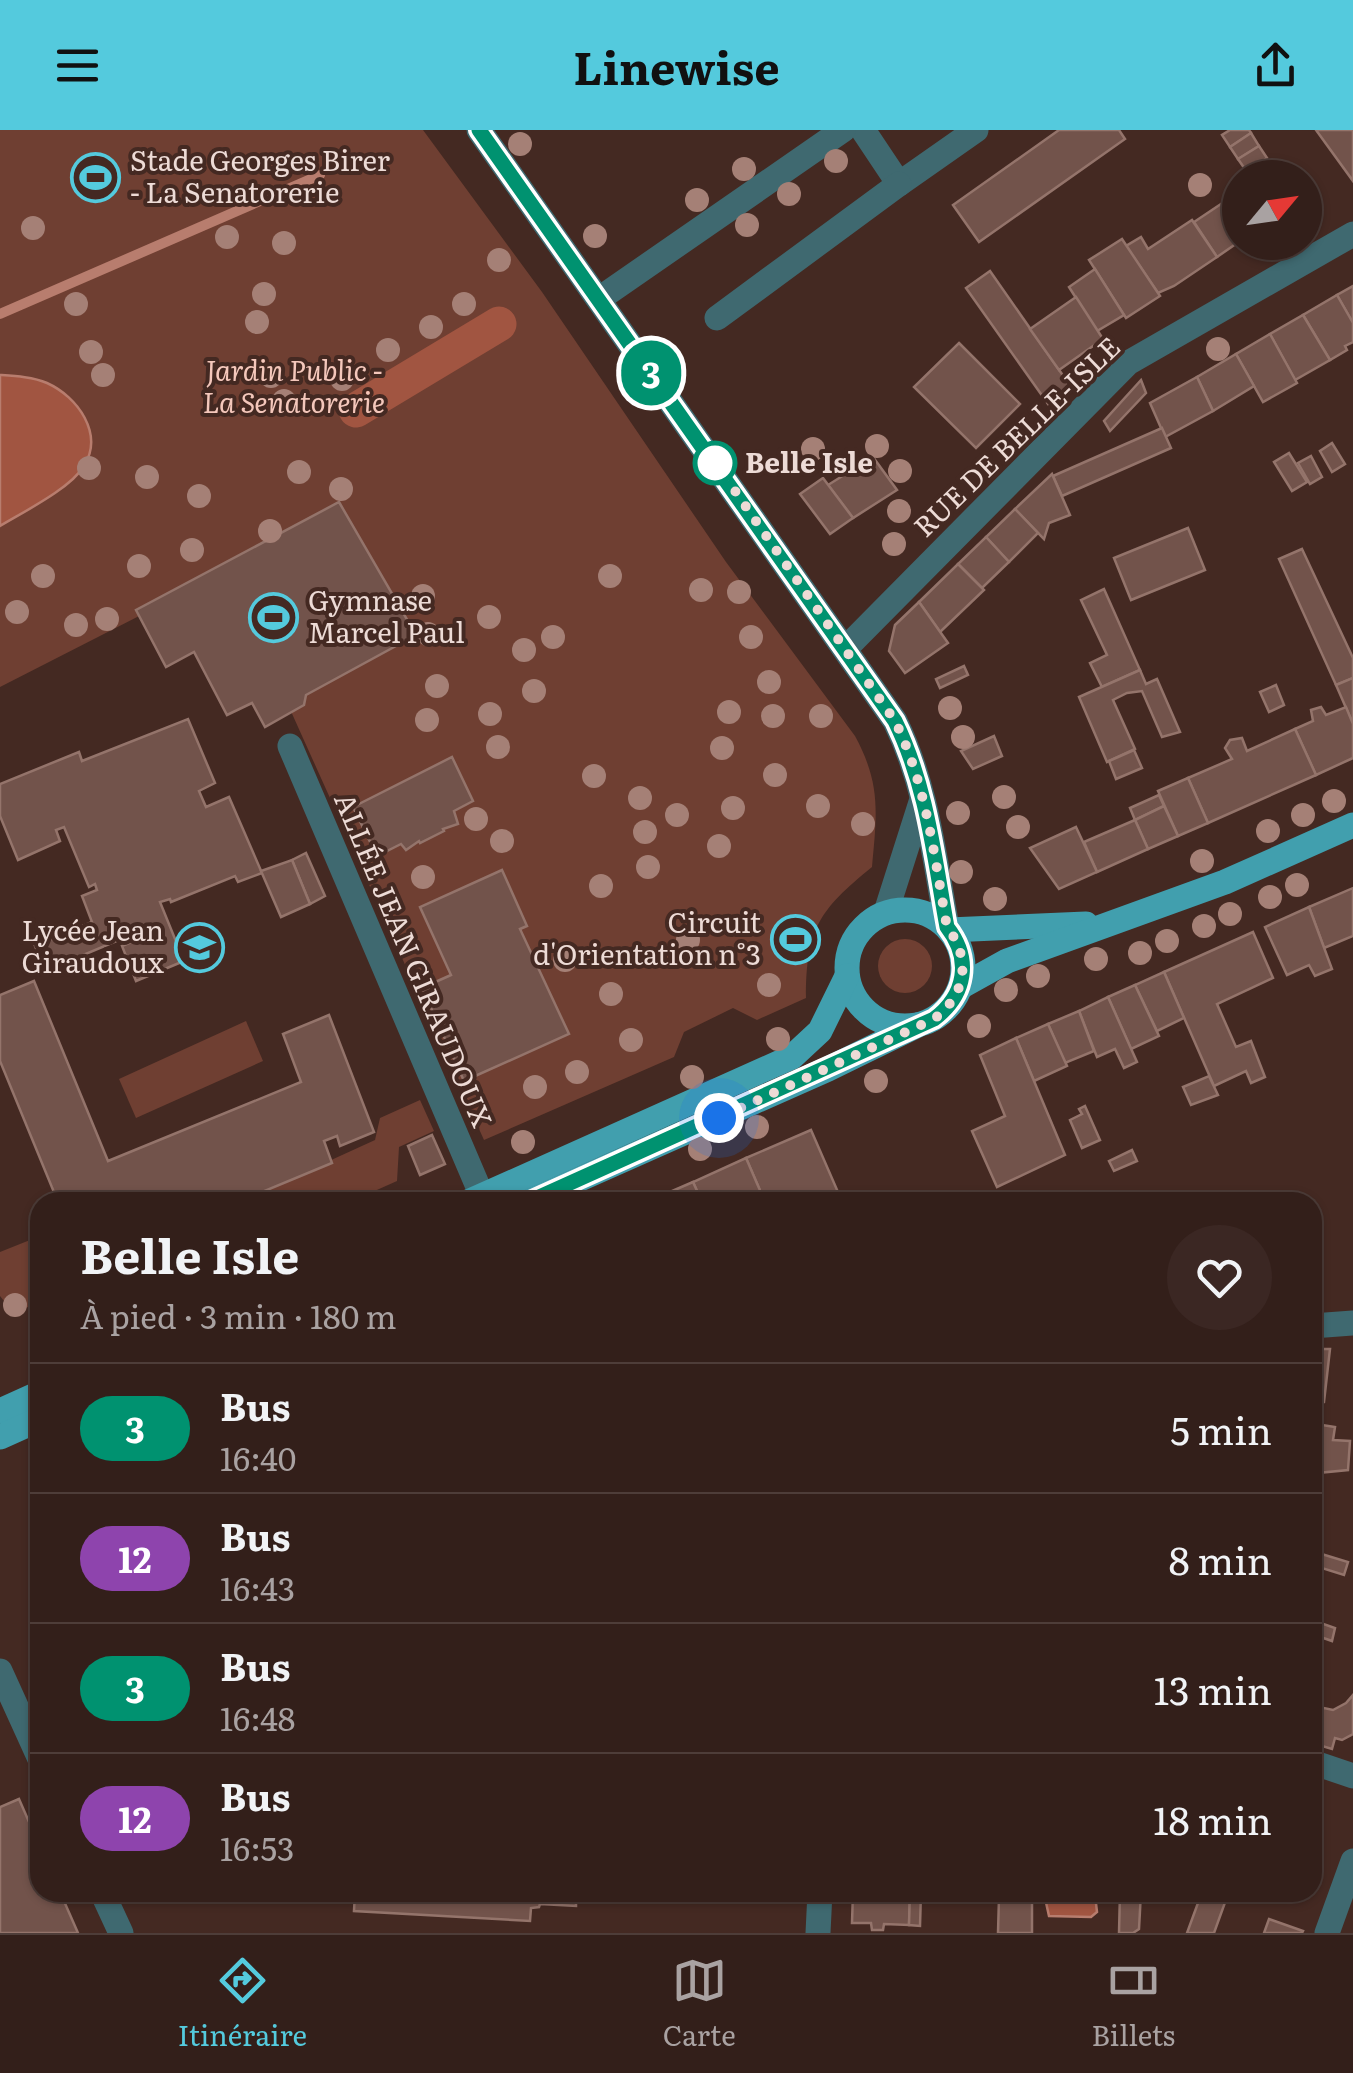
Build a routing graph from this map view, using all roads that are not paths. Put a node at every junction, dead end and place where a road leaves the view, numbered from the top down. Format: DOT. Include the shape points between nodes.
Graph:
graph roads {
  1 [pos="479,130"];
  2 [pos="843,130"];
  3 [pos="863,130"];
  4 [pos="976,130"];
  5 [pos="899,184"];
  6 [pos="1353,234"];
  7 [pos="599,300"];
  8 [pos="717,318"];
  9 [pos="846,648"];
  10 [pos="290,746"];
  11 [pos="924,794"];
  12 [pos="1353,825"];
  13 [pos="886,912"];
  14 [pos="1106,924"];
  15 [pos="948,928"];
  16 [pos="846,976"];
  17 [pos="962,986"];
  18 [pos="918,1025"];
  19 [pos="472,1192"];
  20 [pos="491,1192"];
  21 [pos="551,1192"];
  22 [pos="1353,1322"];
  23 [pos="1322,1325"];
  24 [pos="30,1398"];
  25 [pos="0,1411"];
  26 [pos="30,1424"];
  27 [pos="0,1437"];
  28 [pos="0,1671"];
  29 [pos="30,1737"];
  30 [pos="1322,1765"];
  31 [pos="1353,1776"];
  32 [pos="1353,1860"];
  33 [pos="107,1902"];
  34 [pos="820,1902"];
  35 [pos="121,1933"];
  36 [pos="818,1933"];
  37 [pos="1327,1933"];
  1 -- 7 [label="street"];
  2 -- 7 [label="street"];
  3 -- 5 [label="street"];
  4 -- 5 [label="street"];
  5 -- 8 [label="street"];
  6 -- 9 [label="street, RUE DE BELLE-ISLE" via="1128,364"];
  7 -- 9 [label="street"];
  9 -- 11 [label="street" via="895,721"];
  10 -- 19 [label="street, ALLÉE JEAN GIRAUDOUX"];
  11 -- 13 [label="street"];
  11 -- 15 [label="street"];
  12 -- 14 [label="main road" via="1225,882"];
  13 -- 15 [label="main road" via="919,911"];
  13 -- 16 [label="main road" via="851,944"];
  14 -- 15 [label="main road"];
  14 -- 17 [label="main road" via="1007,961"];
  15 -- 17 [label="main road" via="962,952"];
  16 -- 18 [label="main road" via="864,1010 880,1021"];
  16 -- 20 [label="main road" via="820,1032 792,1057"];
  17 -- 18 [label="main road" via="947,1009"];
  18 -- 21 [label="main road"];
  22 -- 23 [label="street"];
  24 -- 25 [label="main road"];
  26 -- 27 [label="main road"];
  28 -- 29 [label="street"];
  30 -- 31 [label="street"];
  32 -- 37 [label="street"];
  33 -- 35 [label="street"];
  34 -- 36 [label="street"];
}
